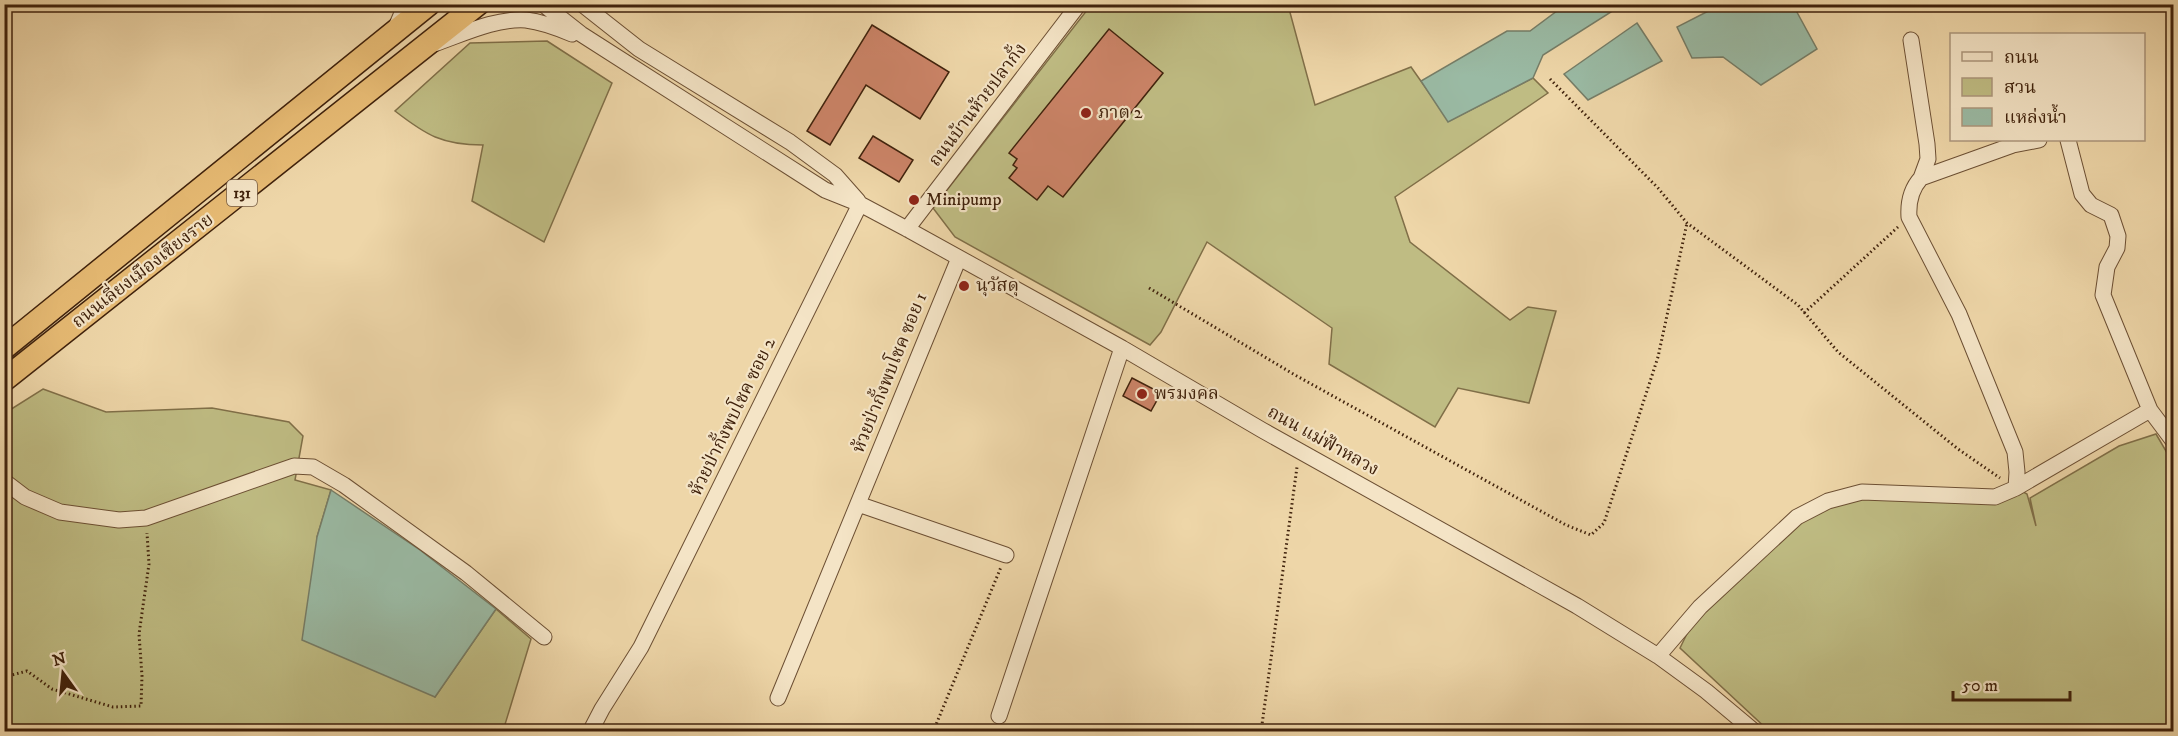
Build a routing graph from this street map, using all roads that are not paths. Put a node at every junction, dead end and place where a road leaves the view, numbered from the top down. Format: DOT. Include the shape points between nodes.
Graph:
graph roads {
  1 [pos="406,4"];
  2 [pos="429,4"];
  3 [pos="478,4"];
  4 [pos="543,4"];
  5 [pos="582,4"];
  6 [pos="601,4"];
  7 [pos="1079,4"];
  8 [pos="613,29"];
  9 [pos="393,35"];
  10 [pos="1911,40"];
  11 [pos="597,44"];
  12 [pos="425,48"];
  13 [pos="2034,141"];
  14 [pos="2068,141"];
  15 [pos="1922,178"];
  16 [pos="860,204"];
  17 [pos="908,229"];
  18 [pos="959,258"];
  19 [pos="4,348"];
  20 [pos="1122,348"];
  21 [pos="4,381"];
  22 [pos="2150,410"];
  23 [pos="2174,442"];
  24 [pos="4,481"];
  25 [pos="2016,488"];
  26 [pos="858,504"];
  27 [pos="1006,555"];
  28 [pos="544,637"];
  29 [pos="1658,656"];
  30 [pos="778,698"];
  31 [pos="999,716"];
  32 [pos="590,732"];
  33 [pos="1755,732"];
  1 -- 9 [label="street"];
  2 -- 9 [label="highway, ถนนเลี่ยงเมืองเชียงราย / 131"];
  3 -- 12 [label="highway, ถนนเลี่ยงเมืองเชียงราย / 131"];
  4 -- 11 [label="street"];
  5 -- 8 [label="street"];
  6 -- 8 [label="street"];
  7 -- 17 [label="street, ถนนบ้านห้วยปลากั้ง"];
  8 -- 16 [label="street" via="790,142 835,175"];
  9 -- 19 [label="highway, ถนนเลี่ยงเมืองเชียงราย / 131"];
  10 -- 15 [label="street" via="1927,144 1928,159"];
  11 -- 12 [label="street" via="527,20 498,22"];
  11 -- 16 [label="street, ถนน แม่ฟ้าหลวง" via="825,190"];
  12 -- 21 [label="highway, ถนนเลี่ยงเมืองเชียงราย / 131"];
  13 -- 15 [label="street"];
  14 -- 22 [label="street" via="2082,195 2091,205 2111,215 2115,224 2117,248 2107,267 2103,295"];
  15 -- 25 [label="street" via="1908,204 1909,217 1959,314 2015,452"];
  16 -- 17 [label="street, ถนน แม่ฟ้าหลวง"];
  16 -- 32 [label="street, ห้วยป่ากั้งพบโชค ซอย 2" via="641,647"];
  17 -- 18 [label="street, ถนน แม่ฟ้าหลวง"];
  18 -- 20 [label="street, ถนน แม่ฟ้าหลวง"];
  18 -- 26 [label="street, ห้วยป่ากั้งพบโชค ซอย 1"];
  20 -- 29 [label="street, ถนน แม่ฟ้าหลวง"];
  20 -- 31 [label="street"];
  22 -- 23 [label="street"];
  22 -- 25 [label="street"];
  24 -- 28 [label="street" via="25,497 60,512 120,520 146,518 294,466 313,467 466,573"];
  25 -- 29 [label="street" via="1995,497 1862,492 1828,501 1797,517 1700,607"];
  26 -- 27 [label="street"];
  26 -- 30 [label="street, ห้วยป่ากั้งพบโชค ซอย 1"];
  29 -- 33 [label="street, ถนน แม่ฟ้าหลวง"];
}
